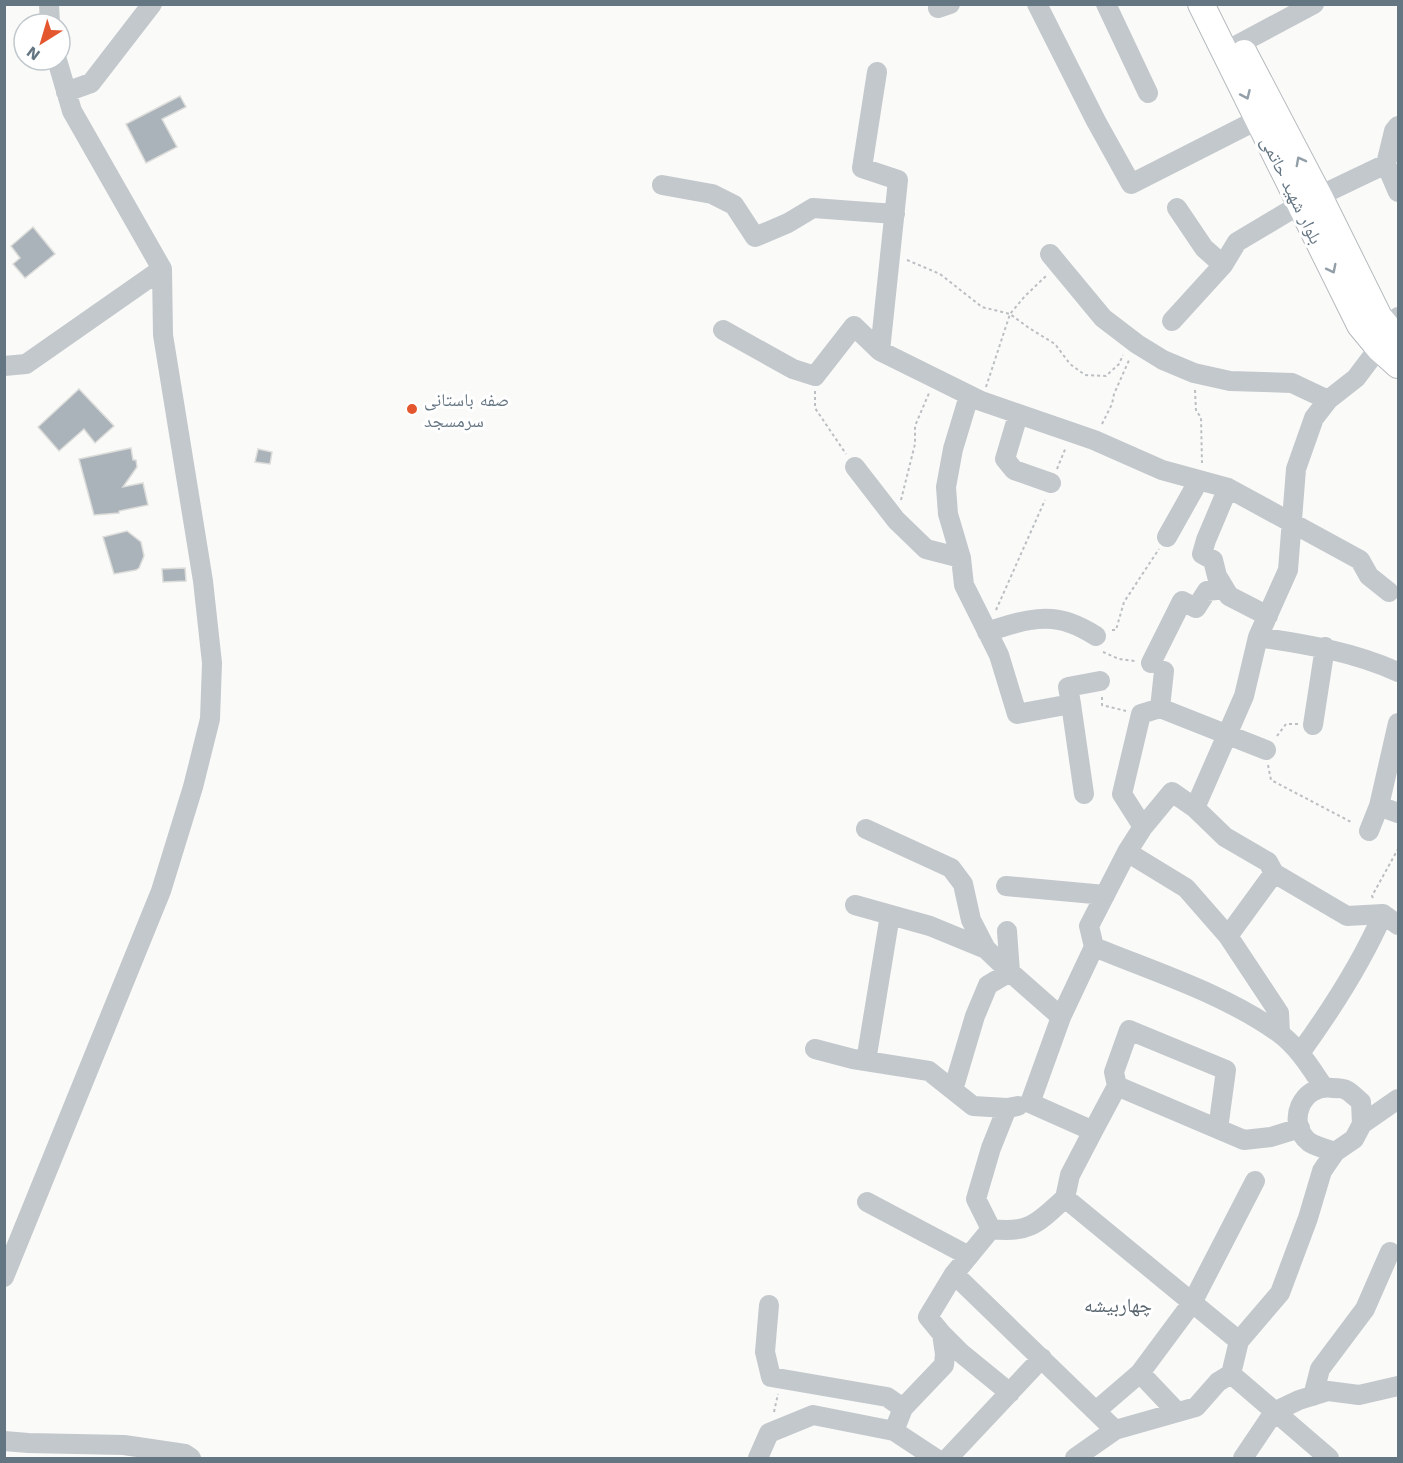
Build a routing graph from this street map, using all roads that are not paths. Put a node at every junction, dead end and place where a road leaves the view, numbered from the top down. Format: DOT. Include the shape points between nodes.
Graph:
graph roads {
  1 [pos="152,4"];
  2 [pos="1037,4"];
  3 [pos="1106,4"];
  4 [pos="1201,4"];
  5 [pos="1221,4"];
  6 [pos="1314,4"];
  7 [pos="1233,48"];
  8 [pos="60,72"];
  9 [pos="877,72"];
  10 [pos="66,92"];
  11 [pos="1148,93"];
  12 [pos="1257,120"];
  13 [pos="1397,131"];
  14 [pos="1386,164"];
  15 [pos="662,185"];
  16 [pos="1398,192"];
  17 [pos="1309,200"];
  18 [pos="1176,208"];
  19 [pos="895,214"];
  20 [pos="1054,259"];
  21 [pos="1223,265"];
  22 [pos="162,269"];
  23 [pos="1172,321"];
  24 [pos="723,330"];
  25 [pos="1392,334"];
  26 [pos="880,351"];
  27 [pos="1398,365"];
  28 [pos="4,366"];
  29 [pos="975,398"];
  30 [pos="1328,400"];
  31 [pos="1018,415"];
  32 [pos="855,467"];
  33 [pos="1198,480"];
  34 [pos="1052,483"];
  35 [pos="1228,488"];
  36 [pos="1291,523"];
  37 [pos="1167,537"];
  38 [pos="961,558"];
  39 [pos="1225,590"];
  40 [pos="1389,592"];
  41 [pos="1268,616"];
  42 [pos="987,632"];
  43 [pos="1096,636"];
  44 [pos="1258,637"];
  45 [pos="1324,647"];
  46 [pos="1398,672"];
  47 [pos="1101,681"];
  48 [pos="1071,704"];
  49 [pos="1160,708"];
  50 [pos="1398,723"];
  51 [pos="1313,725"];
  52 [pos="1227,734"];
  53 [pos="1266,750"];
  54 [pos="1084,794"];
  55 [pos="1379,806"];
  56 [pos="1195,808"];
  57 [pos="1398,813"];
  58 [pos="1143,827"];
  59 [pos="866,829"];
  60 [pos="1369,831"];
  61 [pos="1127,852"];
  62 [pos="1274,873"];
  63 [pos="1006,886"];
  64 [pos="1105,895"];
  65 [pos="855,905"];
  66 [pos="890,915"];
  67 [pos="1390,920"];
  68 [pos="1007,931"];
  69 [pos="1228,936"];
  70 [pos="1094,947"];
  71 [pos="986,949"];
  72 [pos="1010,972"];
  73 [pos="1061,1017"];
  74 [pos="1280,1034"];
  75 [pos="815,1048"];
  76 [pos="1300,1053"];
  77 [pos="866,1060"];
  78 [pos="1117,1086"];
  79 [pos="1323,1086"];
  80 [pos="953,1090"];
  81 [pos="1398,1099"];
  82 [pos="1030,1103"];
  83 [pos="1007,1108"];
  84 [pos="1362,1124"];
  85 [pos="1300,1128"];
  86 [pos="1218,1129"];
  87 [pos="1093,1131"];
  88 [pos="1335,1152"];
  89 [pos="1255,1181"];
  90 [pos="1065,1198"];
  91 [pos="867,1202"];
  92 [pos="991,1229"];
  93 [pos="1390,1251"];
  94 [pos="969,1256"];
  95 [pos="954,1274"];
  96 [pos="4,1277"];
  97 [pos="1192,1303"];
  98 [pos="770,1305"];
  99 [pos="942,1334"];
  100 [pos="1239,1341"];
  101 [pos="1042,1358"];
  102 [pos="1140,1373"];
  103 [pos="1231,1374"];
  104 [pos="1398,1386"];
  105 [pos="1010,1393"];
  106 [pos="1313,1396"];
  107 [pos="903,1408"];
  108 [pos="1097,1410"];
  109 [pos="1177,1412"];
  110 [pos="1274,1412"];
  111 [pos="1115,1430"];
  112 [pos="894,1431"];
  113 [pos="4,1441"];
  114 [pos="191,1458"];
  115 [pos="758,1458"];
  116 [pos="935,1458"];
  117 [pos="948,1458"];
  118 [pos="1075,1458"];
  119 [pos="1243,1458"];
  120 [pos="1329,1458"];
  1 -- 10 [label="street" via="91,83"];
  2 -- 12 [label="street" via="1131,184"];
  3 -- 11 [label="street"];
  4 -- 7 [label="main road, بلوار شهید حاتمی"];
  5 -- 7 [label="main road, بلوار شهید حاتمی"];
  6 -- 7 [label="street"];
  7 -- 12 [label="main road, بلوار شهید حاتمی, one-way"];
  17 -- 7 [label="main road, بلوار شهید حاتمی, one-way"];
  8 -- 10 [label="street"];
  9 -- 19 [label="street" via="862,168 898,180"];
  10 -- 22 [label="street" via="72,111"];
  12 -- 17 [label="main road, بلوار شهید حاتمی"];
  13 -- 14 [label="street"];
  14 -- 16 [label="street"];
  14 -- 17 [label="street"];
  15 -- 19 [label="street" via="712,195 734,205 755,237 813,208"];
  17 -- 21 [label="street" via="1238,242"];
  17 -- 25 [label="main road, بلوار شهید حاتمی" via="1360,325"];
  18 -- 21 [label="street" via="1204,248"];
  19 -- 26 [label="street"];
  20 -- 30 [label="street" via="1103,318 1163,360 1194,373 1230,381 1292,383"];
  21 -- 23 [label="street"];
  22 -- 28 [label="street" via="26,364"];
  22 -- 96 [label="street" via="163,335 203,581 212,663 210,718 161,891"];
  24 -- 26 [label="street" via="793,369 815,376 854,326"];
  25 -- 27 [label="main road, بلوار شهید حاتمی"];
  25 -- 30 [label="street" via="1356,378"];
  26 -- 29 [label="street"];
  29 -- 31 [label="street"];
  29 -- 38 [label="street" via="953,449 946,487 948,514"];
  30 -- 36 [label="street" via="1314,418 1296,469"];
  31 -- 33 [label="street"];
  31 -- 34 [label="street" via="1005,459 1014,470"];
  32 -- 38 [label="street" via="896,520 926,549"];
  33 -- 35 [label="street"];
  33 -- 37 [label="street"];
  35 -- 36 [label="street"];
  35 -- 39 [label="street" via="1202,554 1213,560"];
  36 -- 40 [label="street" via="1360,560 1369,576"];
  36 -- 41 [label="street" via="1288,570"];
  38 -- 42 [label="street" via="964,585"];
  39 -- 41 [label="street" via="1229,596"];
  39 -- 49 [label="street" via="1208,591 1196,608 1182,601 1157,667"];
  41 -- 44 [label="street"];
  42 -- 43 [label="street" via="1044,619 1069,622"];
  42 -- 48 [label="street" via="999,655 1017,714"];
  44 -- 45 [label="street"];
  44 -- 52 [label="street" via="1244,696"];
  45 -- 46 [label="street"];
  45 -- 51 [label="street"];
  47 -- 48 [label="street" via="1068,687"];
  48 -- 54 [label="street"];
  49 -- 52 [label="street"];
  49 -- 58 [label="street" via="1141,714 1122,794"];
  50 -- 55 [label="street"];
  52 -- 53 [label="street"];
  52 -- 56 [label="street"];
  55 -- 57 [label="street"];
  55 -- 60 [label="street"];
  56 -- 58 [label="street" via="1172,792"];
  56 -- 62 [label="street" via="1225,837 1268,862"];
  58 -- 61 [label="street"];
  59 -- 71 [label="street" via="951,868 963,884 971,920"];
  61 -- 64 [label="street"];
  61 -- 69 [label="street" via="1186,888"];
  62 -- 67 [label="street" via="1347,916"];
  62 -- 69 [label="street"];
  63 -- 64 [label="street"];
  64 -- 70 [label="street" via="1089,926"];
  65 -- 66 [label="street"];
  66 -- 71 [label="street"];
  66 -- 77 [label="street"];
  67 -- 76 [label="street"];
  68 -- 72 [label="street"];
  69 -- 74 [label="street" via="1279,1013"];
  70 -- 73 [label="street"];
  70 -- 74 [label="street" via="1232,1004"];
  71 -- 72 [label="street"];
  72 -- 73 [label="street"];
  72 -- 80 [label="street" via="988,985"];
  73 -- 82 [label="street"];
  74 -- 76 [label="street"];
  75 -- 77 [label="street"];
  76 -- 79 [label="street"];
  77 -- 80 [label="street" via="929,1071"];
  78 -- 86 [label="street"];
  78 -- 86 [label="street" via="1114,1072 1129,1030 1226,1070"];
  78 -- 87 [label="street"];
  79 -- 84 [label="street" via="1346,1089 1360,1102"];
  79 -- 85 [label="street" via="1310,1092 1302,1102"];
  80 -- 83 [label="street" via="973,1106"];
  81 -- 84 [label="street"];
  82 -- 83 [label="street"];
  82 -- 87 [label="street"];
  83 -- 92 [label="street" via="976,1199"];
  84 -- 88 [label="street" via="1354,1139"];
  85 -- 86 [label="street" via="1244,1140"];
  85 -- 88 [label="street" via="1309,1142"];
  87 -- 90 [label="street" via="1070,1175"];
  88 -- 100 [label="street" via="1322,1171 1280,1293"];
  89 -- 97 [label="street"];
  90 -- 92 [label="street" via="1040,1221 1012,1232"];
  90 -- 97 [label="street"];
  91 -- 94 [label="street"];
  92 -- 94 [label="street"];
  93 -- 106 [label="street" via="1365,1309 1320,1369"];
  94 -- 95 [label="street"];
  95 -- 99 [label="street" via="928,1317"];
  95 -- 101 [label="street"];
  97 -- 100 [label="street"];
  97 -- 102 [label="street"];
  98 -- 107 [label="street" via="765,1352 771,1377 887,1397"];
  99 -- 105 [label="street"];
  99 -- 107 [label="street" via="944,1365"];
  100 -- 103 [label="street"];
  101 -- 105 [label="street"];
  101 -- 108 [label="street"];
  102 -- 108 [label="street"];
  102 -- 109 [label="street"];
  103 -- 109 [label="street" via="1218,1382 1196,1407"];
  103 -- 110 [label="street"];
  104 -- 106 [label="street" via="1359,1395 1328,1391"];
  105 -- 117 [label="street"];
  106 -- 110 [label="street"];
  107 -- 112 [label="street"];
  108 -- 111 [label="street"];
  109 -- 111 [label="street"];
  110 -- 119 [label="street"];
  110 -- 120 [label="street"];
  111 -- 118 [label="street"];
  112 -- 115 [label="street" via="813,1415 769,1432"];
  112 -- 116 [label="street"];
  113 -- 114 [label="street" via="124,1445"];
}
